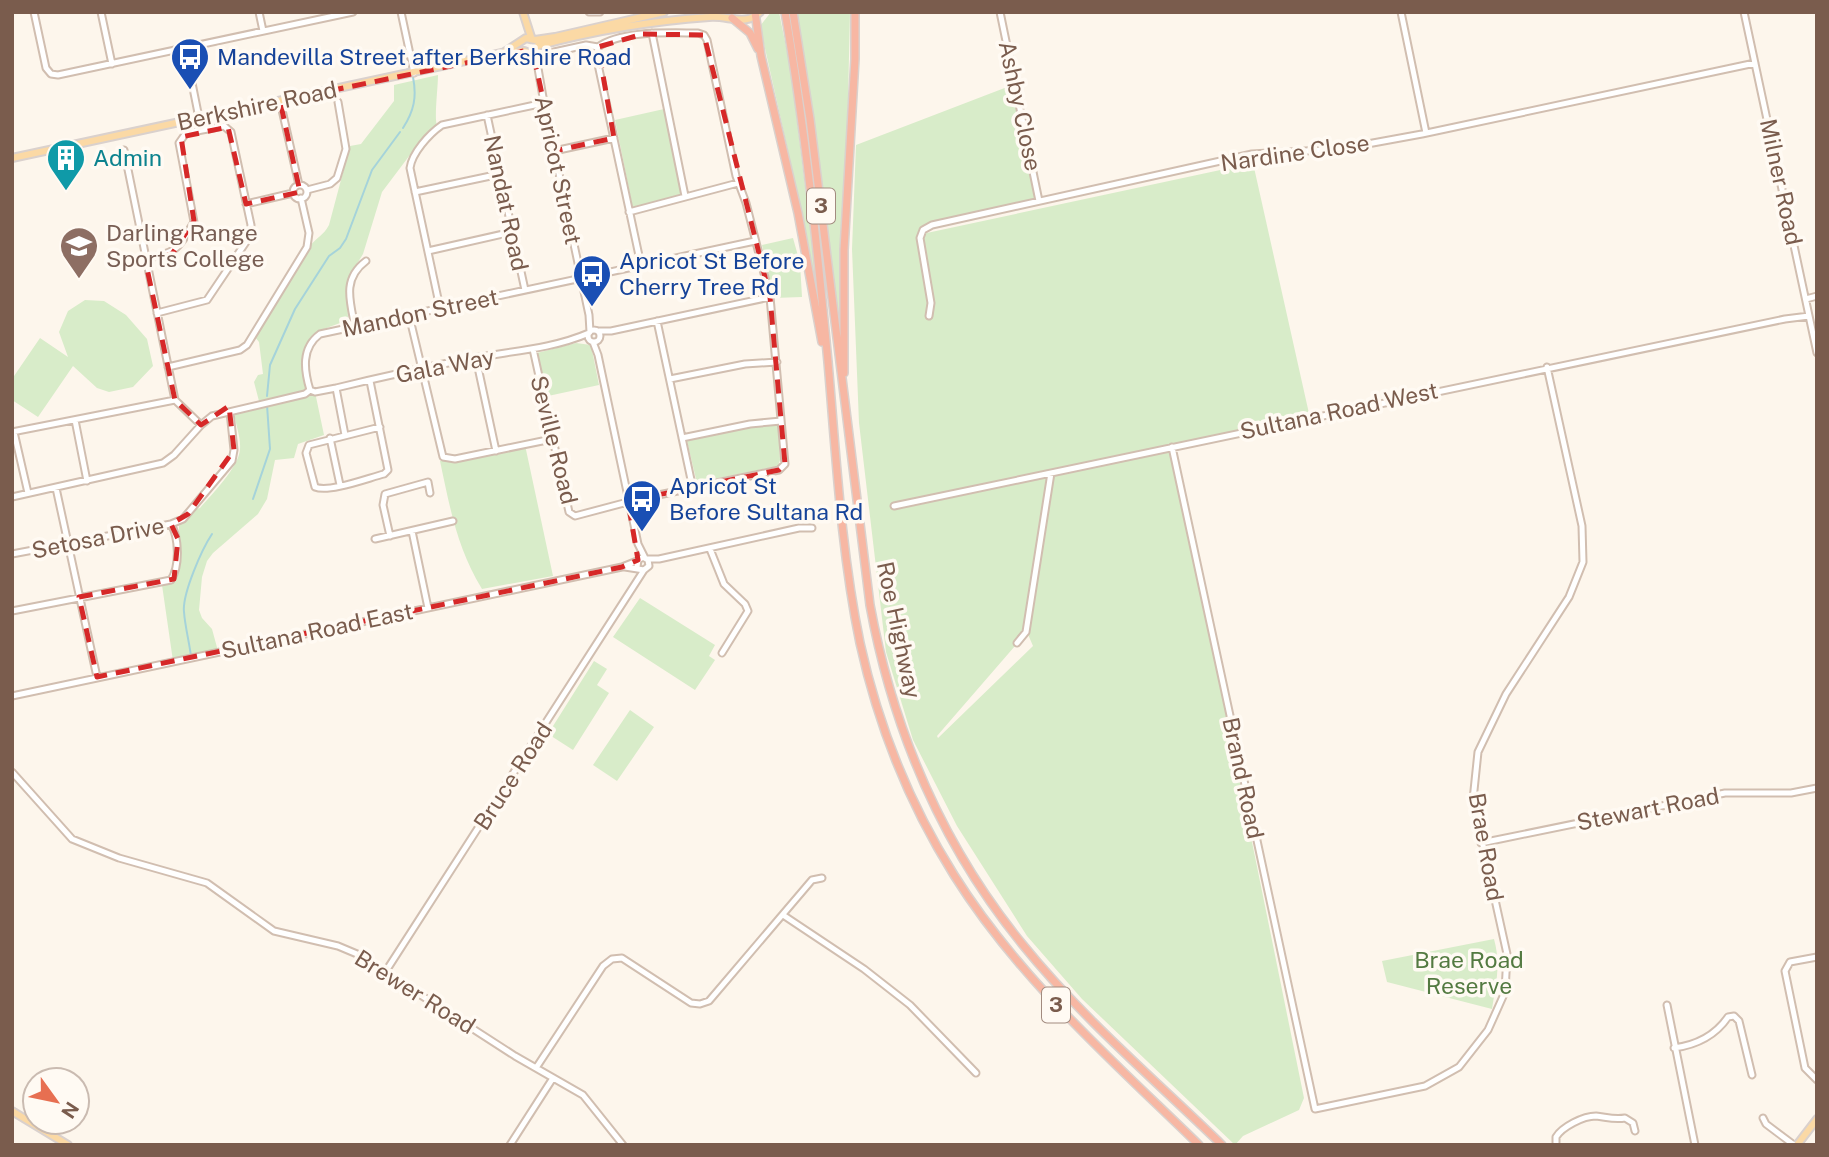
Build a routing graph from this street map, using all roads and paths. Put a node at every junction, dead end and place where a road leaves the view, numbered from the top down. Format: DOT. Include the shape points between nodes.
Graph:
graph roads {
  1 [pos="34,12"];
  2 [pos="101,12"];
  3 [pos="259,12"];
  4 [pos="353,12"];
  5 [pos="401,12"];
  6 [pos="523,12"];
  7 [pos="589,12"];
  8 [pos="600,12"];
  9 [pos="664,12"];
  10 [pos="785,12"];
  11 [pos="793,12"];
  12 [pos="999,12"];
  13 [pos="1401,12"];
  14 [pos="1744,12"];
  15 [pos="855,13"];
  16 [pos="757,14"];
  17 [pos="732,19"];
  18 [pos="263,31"];
  19 [pos="652,33"];
  20 [pos="530,45"];
  21 [pos="598,47"];
  22 [pos="185,48"];
  23 [pos="554,52"];
  24 [pos="761,56"];
  25 [pos="1755,63"];
  26 [pos="112,64"];
  27 [pos="414,73"];
  28 [pos="280,101"];
  29 [pos="338,102"];
  30 [pos="544,103"];
  31 [pos="487,116"];
  32 [pos="199,118"];
  33 [pos="1426,134"];
  34 [pos="614,138"];
  35 [pos="124,150"];
  36 [pos="554,150"];
  37 [pos="12,158"];
  38 [pos="500,174"];
  39 [pos="738,183"];
  40 [pos="299,185"];
  41 [pos="307,190"];
  42 [pos="415,192"];
  43 [pos="293,193"];
  44 [pos="685,196"];
  45 [pos="301,198"];
  46 [pos="1040,201"];
  47 [pos="246,204"];
  48 [pos="629,212"];
  49 [pos="512,232"];
  50 [pos="755,241"];
  51 [pos="428,251"];
  52 [pos="145,259"];
  53 [pos="366,261"];
  54 [pos="641,265"];
  55 [pos="581,278"];
  56 [pos="525,290"];
  57 [pos="1817,296"];
  58 [pos="770,297"];
  59 [pos="1805,299"];
  60 [pos="440,308"];
  61 [pos="157,313"];
  62 [pos="1808,313"];
  63 [pos="409,315"];
  64 [pos="929,316"];
  65 [pos="657,321"];
  66 [pos="355,327"];
  67 [pos="594,336"];
  68 [pos="533,349"];
  69 [pos="1817,353"];
  70 [pos="476,358"];
  71 [pos="777,362"];
  72 [pos="168,367"];
  73 [pos="1547,367"];
  74 [pos="420,369"];
  75 [pos="670,379"];
  76 [pos="370,380"];
  77 [pos="830,387"];
  78 [pos="336,388"];
  79 [pos="311,391"];
  80 [pos="175,397"];
  81 [pos="844,401"];
  82 [pos="230,412"];
  83 [pos="75,420"];
  84 [pos="781,421"];
  85 [pos="201,425"];
  86 [pos="380,427"];
  87 [pos="13,432"];
  88 [pos="345,435"];
  89 [pos="330,438"];
  90 [pos="682,438"];
  91 [pos="552,439"];
  92 [pos="1172,447"];
  93 [pos="496,451"];
  94 [pos="426,472"];
  95 [pos="1051,473"];
  96 [pos="87,481"];
  97 [pos="428,482"];
  98 [pos="340,485"];
  99 [pos="56,488"];
  100 [pos="693,489"];
  101 [pos="430,493"];
  102 [pos="28,494"];
  103 [pos="12,497"];
  104 [pos="628,503"];
  105 [pos="894,506"];
  106 [pos="453,522"];
  107 [pos="171,524"];
  108 [pos="812,528"];
  109 [pos="412,531"];
  110 [pos="390,536"];
  111 [pos="375,539"];
  112 [pos="68,543"];
  113 [pos="638,544"];
  114 [pos="710,549"];
  115 [pos="12,554"];
  116 [pos="646,558"];
  117 [pos="659,559"];
  118 [pos="640,566"];
  119 [pos="79,597"];
  120 [pos="428,608"];
  121 [pos="12,611"];
  122 [pos="1017,643"];
  123 [pos="722,653"];
  124 [pos="96,677"];
  125 [pos="12,696"];
  126 [pos="12,772"];
  127 [pos="1817,788"];
  128 [pos="1481,843"];
  129 [pos="822,878"];
  130 [pos="783,915"];
  131 [pos="1817,957"];
  132 [pos="386,971"];
  133 [pos="1667,1005"];
  134 [pos="1674,1048"];
  135 [pos="536,1068"];
  136 [pos="976,1073"];
  137 [pos="1752,1075"];
  138 [pos="553,1078"];
  139 [pos="1817,1080"];
  140 [pos="1315,1109"];
  141 [pos="12,1111"];
  142 [pos="1763,1118"];
  143 [pos="1817,1119"];
  144 [pos="1635,1131"];
  145 [pos="68,1145"];
  146 [pos="510,1145"];
  147 [pos="623,1145"];
  148 [pos="1199,1145"];
  149 [pos="1222,1145"];
  150 [pos="1556,1145"];
  151 [pos="1695,1145"];
  152 [pos="1795,1145"];
  1 -- 26 [label="street" via="51,74"];
  2 -- 26 [label="street"];
  3 -- 18 [label="street"];
  4 -- 18 [label="street"];
  5 -- 27 [label="street"];
  6 -- 20 [label="main road"];
  7 -- 8 [label="street"];
  9 -- 20 [label="main road, Berkshire Road"];
  10 -- 77 [label="highway, Roe Highway / 3" via="803,124"];
  11 -- 81 [label="highway, Roe Highway / 3"];
  12 -- 46 [label="street, Ashby Close"];
  13 -- 33 [label="street"];
  14 -- 25 [label="street, Milner Road"];
  15 -- 81 [label="highway" via="843,261"];
  16 -- 17 [label="main road, Berkshire Road" via="745,21"];
  16 -- 24 [label="highway"];
  17 -- 20 [label="main road, Berkshire Road" via="711,16 648,24"];
  17 -- 24 [label="highway" via="750,33"];
  18 -- 22 [label="street"];
  19 -- 21 [label="street"];
  19 -- 39 [label="street" via="698,33 707,40"];
  19 -- 44 [label="street"];
  20 -- 27 [label="main road, Berkshire Road"];
  20 -- 30 [label="street, Apricot Street"];
  21 -- 23 [label="street"];
  21 -- 34 [label="street"];
  22 -- 26 [label="street"];
  22 -- 32 [label="street"];
  24 -- 77 [label="highway" via="799,213"];
  25 -- 33 [label="street, Nardine Close"];
  25 -- 59 [label="street, Milner Road"];
  27 -- 28 [label="main road, Berkshire Road"];
  28 -- 32 [label="main road, Berkshire Road"];
  28 -- 40 [label="street"];
  29 -- 41 [label="street" via="346,149 337,178"];
  30 -- 31 [label="street"];
  30 -- 36 [label="street, Apricot Street"];
  31 -- 38 [label="street, Nandat Road"];
  31 -- 42 [label="street" via="435,130 411,160"];
  32 -- 37 [label="main road, Berkshire Road"];
  33 -- 46 [label="street, Nardine Close" via="1340,149 1252,154"];
  34 -- 36 [label="street"];
  34 -- 48 [label="street"];
  35 -- 52 [label="street"];
  36 -- 55 [label="street, Apricot Street"];
  38 -- 42 [label="street"];
  38 -- 49 [label="street, Nandat Road"];
  39 -- 44 [label="street"];
  39 -- 50 [label="street"];
  40 -- 41 [label="street"];
  40 -- 43 [label="street"];
  41 -- 45 [label="street"];
  42 -- 51 [label="street"];
  43 -- 45 [label="street"];
  43 -- 47 [label="street"];
  44 -- 48 [label="street"];
  45 -- 72 [label="street" via="309,233 307,247 247,345 240,351"];
  46 -- 64 [label="street, Nardine Close" via="923,230 920,241 931,303"];
  47 -- 52 [label="street" via="228,127 186,133 178,143 194,222 172,254"];
  47 -- 61 [label="street" via="251,229 248,239 212,295 203,302"];
  48 -- 54 [label="street"];
  49 -- 51 [label="street"];
  49 -- 56 [label="street, Nandat Road"];
  50 -- 54 [label="street, Mandon Street"];
  50 -- 58 [label="street"];
  51 -- 60 [label="street"];
  52 -- 61 [label="street"];
  53 -- 66 [label="street" via="349,287"];
  54 -- 55 [label="street, Mandon Street"];
  55 -- 56 [label="street, Mandon Street"];
  55 -- 67 [label="street, Apricot Street"];
  56 -- 60 [label="street, Mandon Street"];
  57 -- 59 [label="street"];
  58 -- 65 [label="street, Gala Way"];
  58 -- 71 [label="street"];
  59 -- 62 [label="street, Milner Road"];
  60 -- 63 [label="street, Mandon Street"];
  61 -- 72 [label="street"];
  62 -- 69 [label="street, Milner Road"];
  62 -- 73 [label="street, Sultana Road West"];
  63 -- 66 [label="street, Mandon Street"];
  63 -- 74 [label="street"];
  65 -- 67 [label="street, Gala Way"];
  65 -- 75 [label="street"];
  66 -- 79 [label="street, Mandon Street" via="314,339 304,362"];
  67 -- 68 [label="street, Gala Way"];
  67 -- 104 [label="street, Apricot Street"];
  68 -- 70 [label="street, Gala Way"];
  68 -- 91 [label="street, Seville Road"];
  70 -- 74 [label="street, Gala Way"];
  70 -- 93 [label="street"];
  71 -- 75 [label="street"];
  71 -- 84 [label="street"];
  72 -- 80 [label="street"];
  73 -- 92 [label="street, Sultana Road West"];
  73 -- 128 [label="street, Brae Road" via="1582,527 1583,562 1569,597 1506,694 1478,752 1473,800"];
  74 -- 76 [label="street, Gala Way"];
  74 -- 93 [label="street" via="443,457"];
  75 -- 90 [label="street"];
  76 -- 78 [label="street, Gala Way"];
  76 -- 86 [label="street"];
  77 -- 148 [label="highway, Roe Highway / 3" via="848,571 860,642 877,707 904,780 953,875 1016,962"];
  78 -- 79 [label="street, Gala Way"];
  78 -- 88 [label="street"];
  79 -- 82 [label="street, Gala Way"];
  80 -- 83 [label="street"];
  80 -- 85 [label="street"];
  81 -- 149 [label="highway, Roe Highway / 3" via="870,605 884,673 914,761 945,828 1002,918 1046,972"];
  82 -- 85 [label="street, Gala Way" via="212,416"];
  82 -- 107 [label="street, Setosa Drive" via="232,461 188,514"];
  83 -- 87 [label="street"];
  83 -- 96 [label="street"];
  84 -- 90 [label="street"];
  84 -- 100 [label="street" via="785,464 779,470"];
  85 -- 96 [label="street" via="169,459"];
  86 -- 88 [label="street"];
  86 -- 98 [label="street" via="388,470"];
  87 -- 102 [label="street"];
  88 -- 89 [label="street"];
  89 -- 98 [label="street"];
  89 -- 98 [label="street" via="309,444 307,460 315,487"];
  90 -- 100 [label="street"];
  91 -- 93 [label="street"];
  91 -- 104 [label="street, Seville Road" via="569,512 575,516"];
  92 -- 95 [label="street, Sultana Road West"];
  92 -- 140 [label="street, Brand Road"];
  94 -- 97 [label="street"];
  95 -- 105 [label="street, Sultana Road West"];
  95 -- 122 [label="street" via="1026,632"];
  96 -- 99 [label="street"];
  97 -- 101 [label="street"];
  97 -- 110 [label="street" via="385,494"];
  99 -- 102 [label="street"];
  99 -- 112 [label="street"];
  100 -- 104 [label="street"];
  102 -- 103 [label="street"];
  104 -- 113 [label="street, Apricot Street"];
  106 -- 109 [label="street"];
  107 -- 112 [label="street, Setosa Drive"];
  107 -- 119 [label="street" via="177,539 173,578"];
  108 -- 114 [label="street"];
  109 -- 110 [label="street"];
  109 -- 120 [label="street"];
  110 -- 111 [label="street"];
  112 -- 115 [label="street, Setosa Drive"];
  112 -- 119 [label="street"];
  113 -- 116 [label="street, Apricot Street"];
  113 -- 118 [label="street, Apricot Street"];
  114 -- 117 [label="street"];
  114 -- 123 [label="street" via="724,584 748,611"];
  116 -- 117 [label="street"];
  116 -- 118 [label="street, Sultana Road East"];
  117 -- 118 [label="street"];
  118 -- 120 [label="street, Sultana Road East"];
  118 -- 132 [label="street, Bruce Road" via="640,580"];
  119 -- 121 [label="street"];
  119 -- 124 [label="street"];
  120 -- 124 [label="street, Sultana Road East"];
  124 -- 125 [label="street, Sultana Road East"];
  126 -- 132 [label="street, Brewer Road" via="72,839 119,858 207,883 274,931 338,946"];
  127 -- 128 [label="street, Stewart Road" via="1791,793 1725,793"];
  128 -- 140 [label="street, Brae Road" via="1507,954 1505,992 1488,1030 1460,1067 1425,1086"];
  129 -- 130 [label="street" via="812,880"];
  130 -- 135 [label="street" via="709,1001 700,1004 691,1003 622,958 612,959"];
  130 -- 136 [label="street" via="910,1005"];
  131 -- 139 [label="street" via="1790,962 1784,971 1805,1068"];
  132 -- 135 [label="street, Brewer Road"];
  133 -- 134 [label="street"];
  134 -- 137 [label="street" via="1694,1045 1734,1016"];
  134 -- 151 [label="street"];
  135 -- 138 [label="street, Brewer Road"];
  138 -- 146 [label="street"];
  138 -- 147 [label="street, Brewer Road" via="583,1095"];
  141 -- 145 [label="main road"];
  142 -- 152 [label="street"];
  143 -- 152 [label="main road"];
  144 -- 150 [label="street" via="1625,1118 1592,1116 1561,1130"];
}
